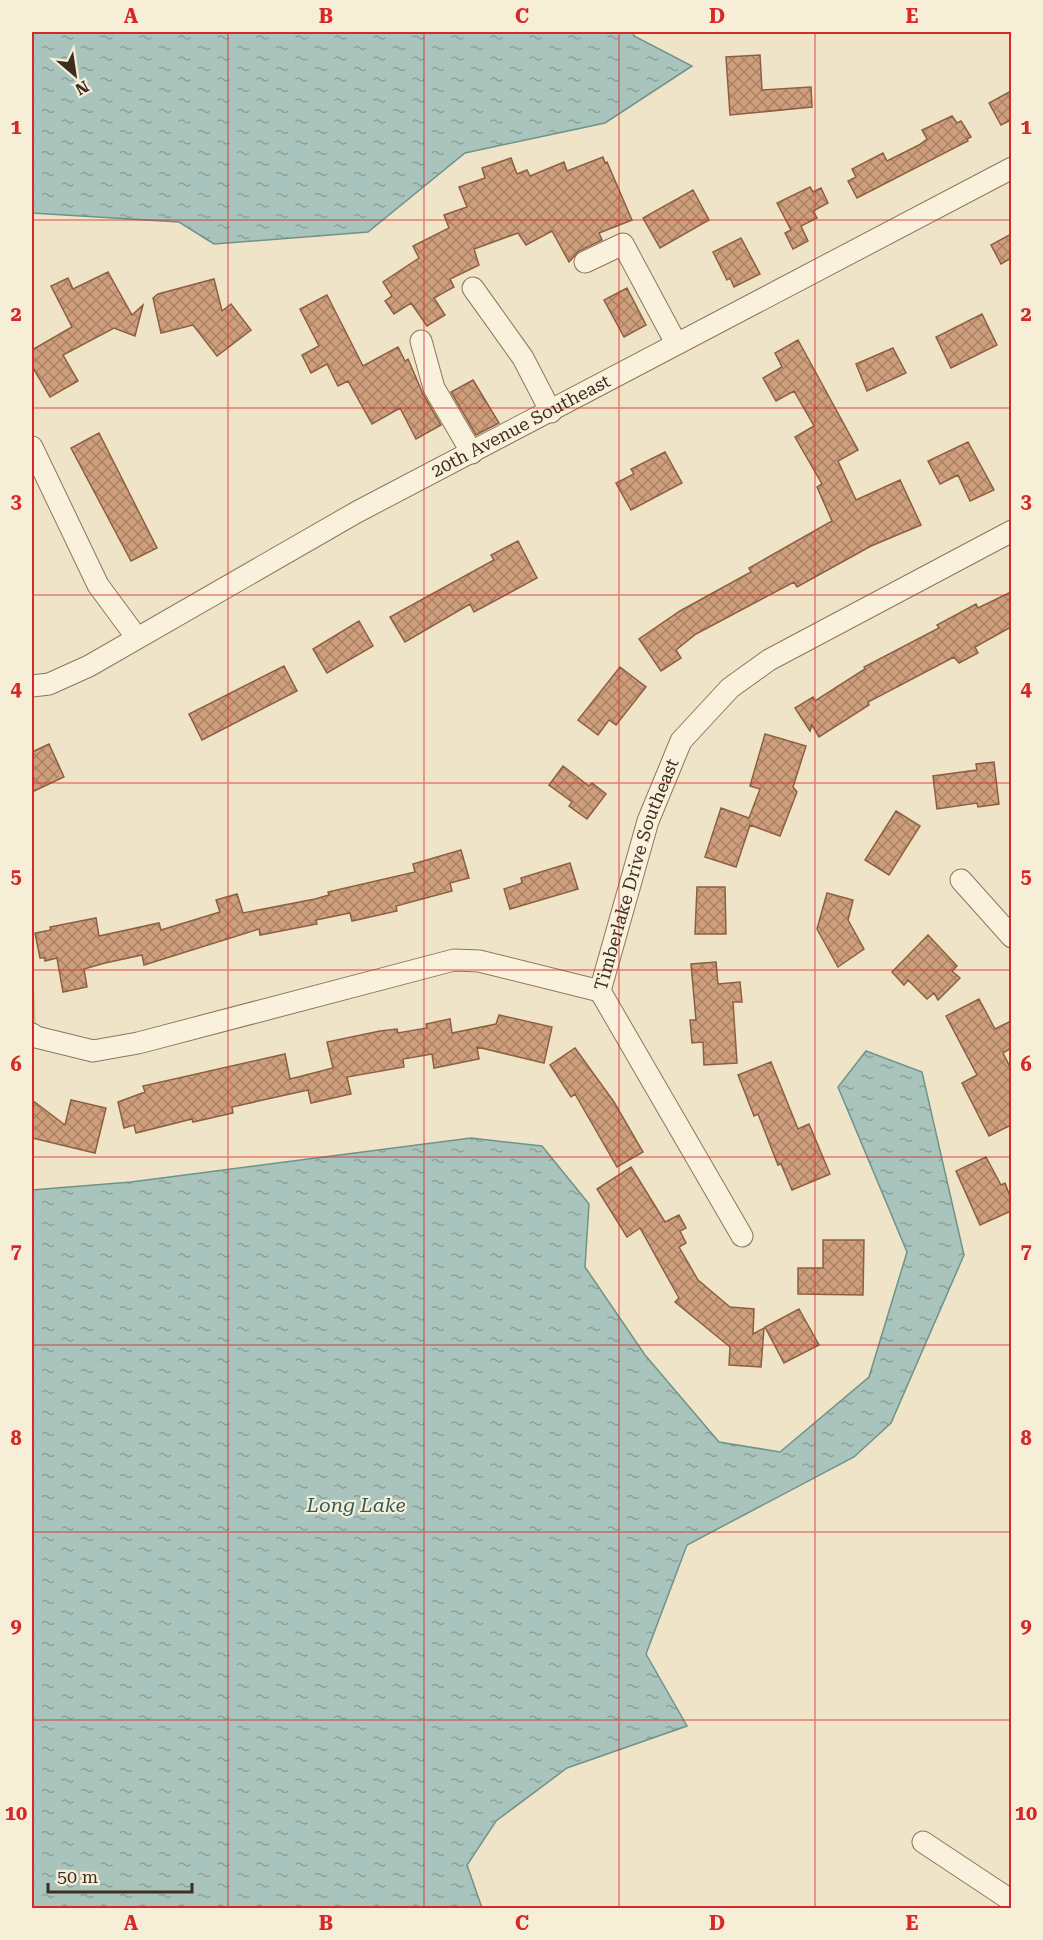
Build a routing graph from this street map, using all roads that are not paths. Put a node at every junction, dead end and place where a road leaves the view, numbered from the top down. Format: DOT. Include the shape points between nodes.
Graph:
graph roads {
  1 [pos="1011,168"];
  2 [pos="585,262"];
  3 [pos="473,288"];
  4 [pos="422,341"];
  5 [pos="676,343"];
  6 [pos="551,412"];
  7 [pos="32,447"];
  8 [pos="472,453"];
  9 [pos="1011,531"];
  10 [pos="137,638"];
  11 [pos="32,686"];
  12 [pos="961,880"];
  13 [pos="1011,937"];
  14 [pos="600,991"];
  15 [pos="32,1034"];
  16 [pos="742,1236"];
  17 [pos="923,1842"];
  18 [pos="1011,1901"];
  1 -- 5 [label="street, 20th Avenue Southeast"];
  2 -- 5 [label="street" via="623,244"];
  3 -- 6 [label="street" via="523,358"];
  4 -- 8 [label="street" via="434,388"];
  5 -- 6 [label="street, 20th Avenue Southeast"];
  6 -- 8 [label="street, 20th Avenue Southeast"];
  7 -- 10 [label="street" via="98,585"];
  8 -- 10 [label="street, 20th Avenue Southeast" via="320,532"];
  9 -- 14 [label="street, Timberlake Drive Southeast" via="769,660 730,688 681,741 648,821"];
  10 -- 11 [label="street, 20th Avenue Southeast" via="89,666 49,684"];
  12 -- 13 [label="street"];
  14 -- 15 [label="street, Timberlake Drive Southeast" via="479,962 453,960 138,1043 93,1050"];
  14 -- 16 [label="street"];
  17 -- 18 [label="street"];
}
